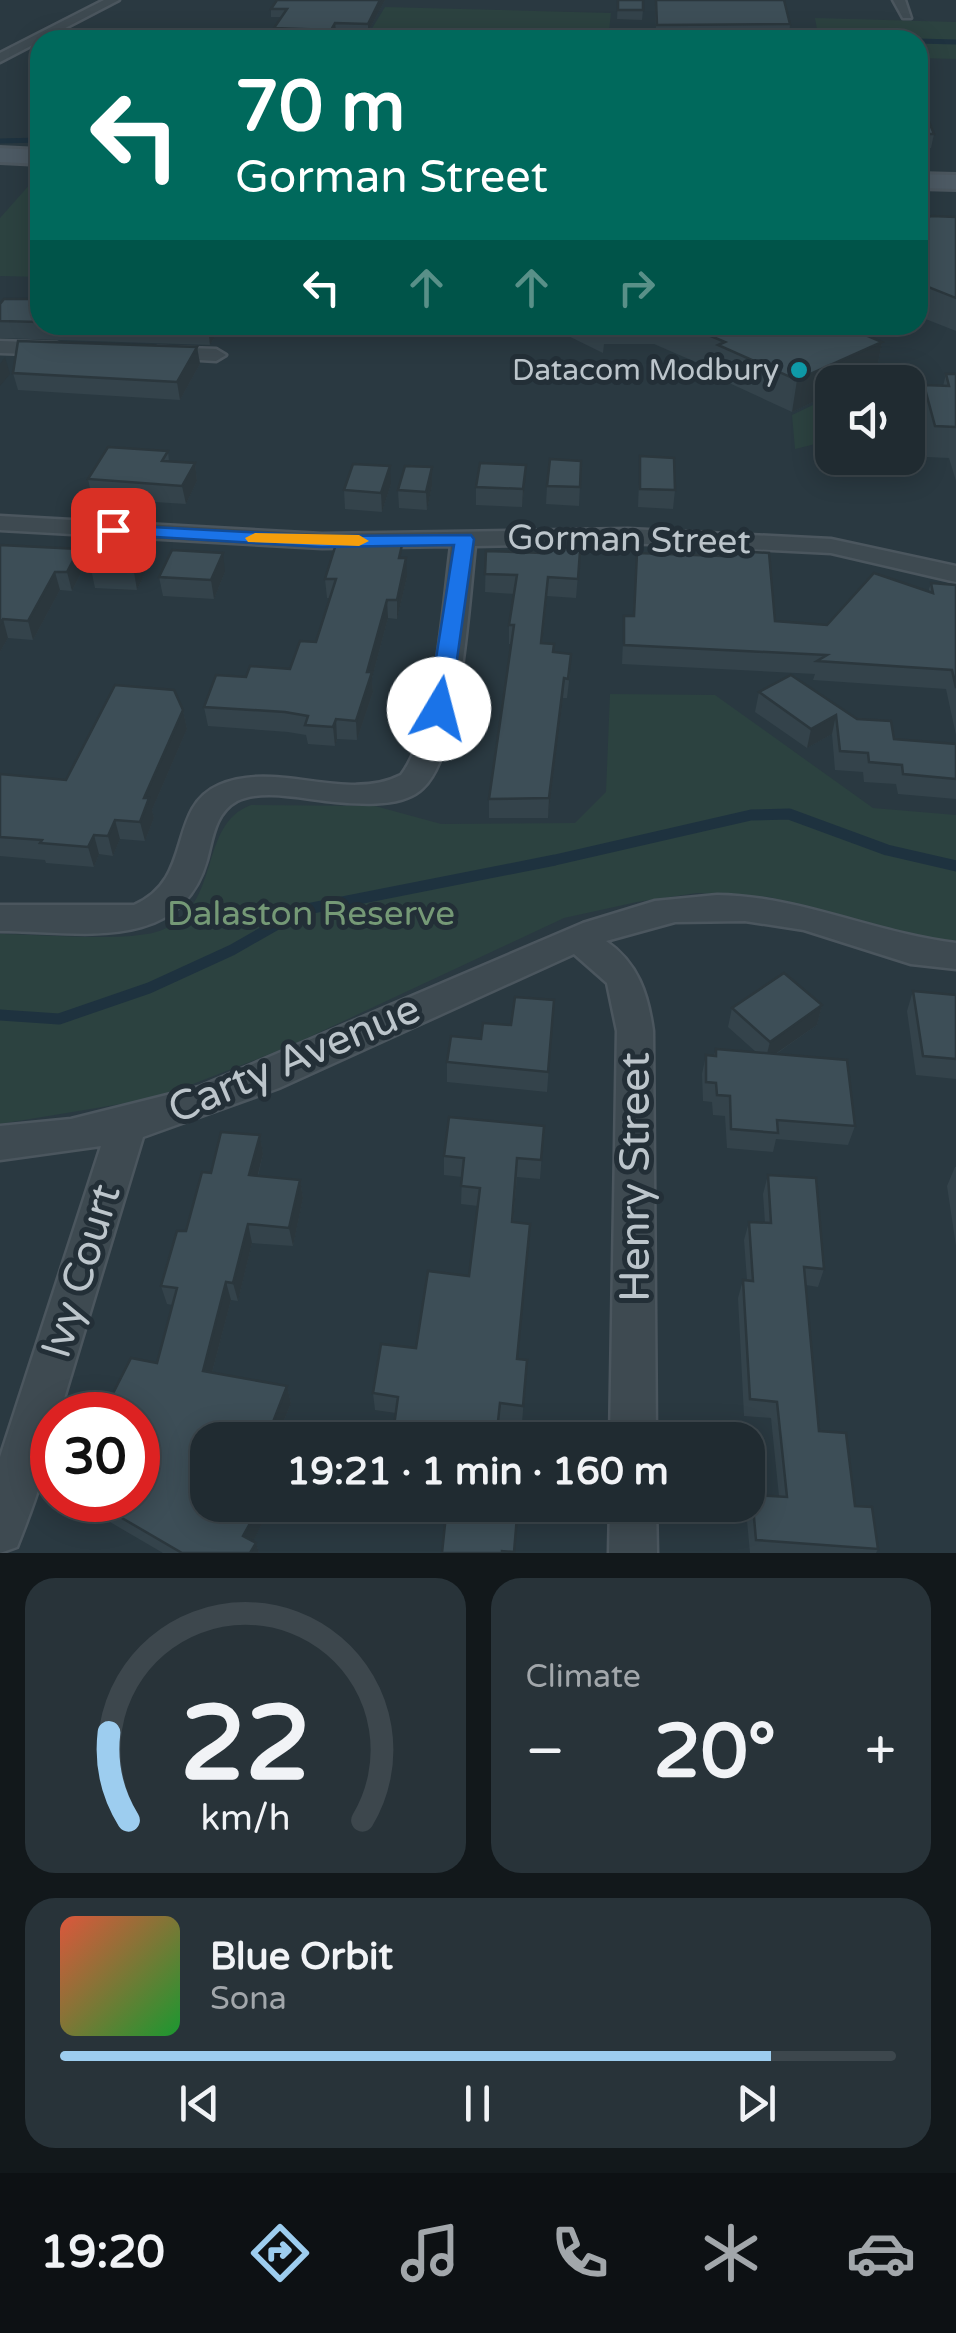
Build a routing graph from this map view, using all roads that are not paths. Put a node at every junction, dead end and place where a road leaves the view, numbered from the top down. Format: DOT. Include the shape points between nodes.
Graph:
graph roads {
  1 [pos="112,0"];
  2 [pos="900,0"];
  3 [pos="907,15"];
  4 [pos="54,30"];
  5 [pos="30,42"];
  6 [pos="0,58"];
  7 [pos="0,157"];
  8 [pos="30,159"];
  9 [pos="928,181"];
  10 [pos="956,182"];
  11 [pos="928,190"];
  12 [pos="956,190"];
  13 [pos="0,347"];
  14 [pos="74,350"];
  15 [pos="130,352"];
  16 [pos="216,355"];
  17 [pos="0,522"];
  18 [pos="464,539"];
  19 [pos="956,574"];
  20 [pos="0,918"];
  21 [pos="577,939"];
  22 [pos="956,956"];
  23 [pos="126,1126"];
  24 [pos="0,1142"];
  25 [pos="634,1422"];
  26 [pos="633,1522"];
  27 [pos="0,1530"];
  28 [pos="633,1553"];
  1 -- 4 [label="street"];
  2 -- 3 [label="street"];
  5 -- 6 [label="street"];
  7 -- 8 [label="main road"];
  9 -- 10 [label="main road"];
  11 -- 12 [label="main road"];
  13 -- 14 [label="street"];
  15 -- 16 [label="street"];
  17 -- 18 [label="street, Gorman Street" via="322,542"];
  18 -- 19 [label="street, Gorman Street" via="628,536 831,546"];
  18 -- 20 [label="street" via="434,743 416,779 396,790 242,788 210,809 181,890 156,913"];
  21 -- 22 [label="street, Carty Avenue" via="673,910 731,908 790,914 910,950"];
  21 -- 23 [label="street, Carty Avenue" via="255,1084"];
  21 -- 25 [label="street, Henry Street" via="608,957 623,976 636,1031"];
  23 -- 24 [label="street, Carty Avenue"];
  23 -- 27 [label="street, Ivy Court"];
  26 -- 28 [label="street"];
}
